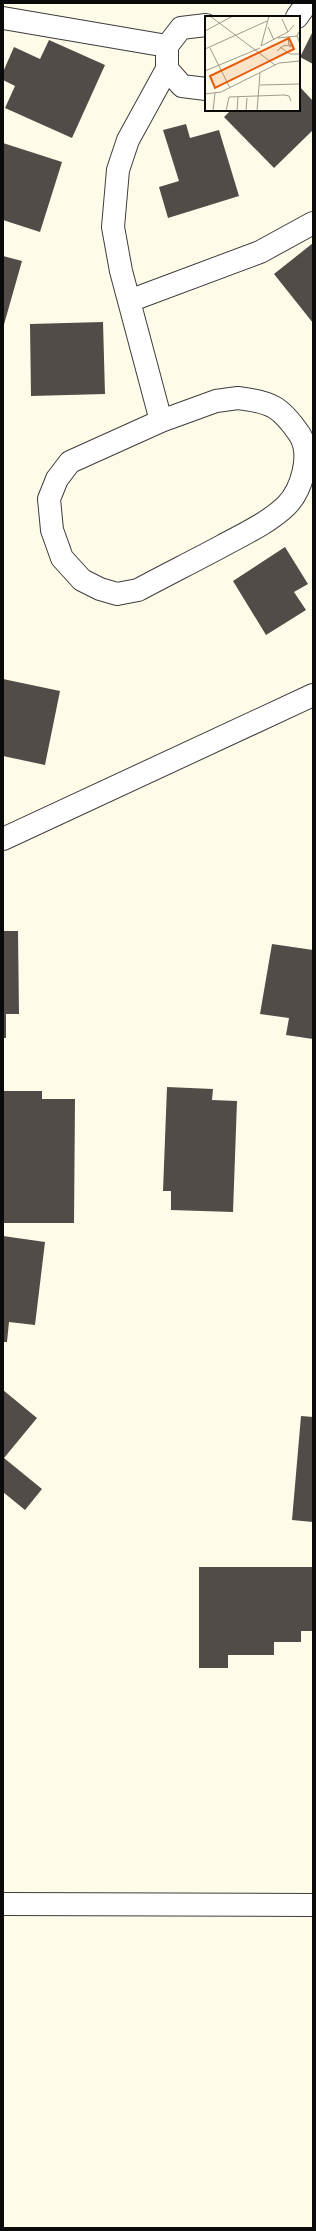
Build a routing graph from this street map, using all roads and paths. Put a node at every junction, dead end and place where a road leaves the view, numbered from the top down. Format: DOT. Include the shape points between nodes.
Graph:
graph roads {
  1 [pos="307,3"];
  2 [pos="299,16"];
  3 [pos="3,18"];
  4 [pos="205,24"];
  5 [pos="166,46"];
  6 [pos="167,69"];
  7 [pos="205,89"];
  8 [pos="313,223"];
  9 [pos="128,301"];
  10 [pos="161,421"];
  11 [pos="313,694"];
  12 [pos="7,833"];
  13 [pos="3,1904"];
  14 [pos="313,1905"];
  1 -- 2 [label="street"];
  3 -- 5 [label="street"];
  4 -- 5 [label="street" via="181,28"];
  5 -- 6 [label="street"];
  6 -- 7 [label="street" via="182,86"];
  6 -- 9 [label="street" via="128,140 118,170 113,227"];
  8 -- 9 [label="street" via="260,252"];
  9 -- 10 [label="street"];
  10 -- 10 [label="street" via="70,462 57,479 49,499 52,530 62,558 82,580 100,589 117,594 138,590 264,524 287,505 299,488 304,467 304,443 282,412 262,401 238,398 216,401"];
  11 -- 12 [label="street"];
  13 -- 14 [label="street"];
}
